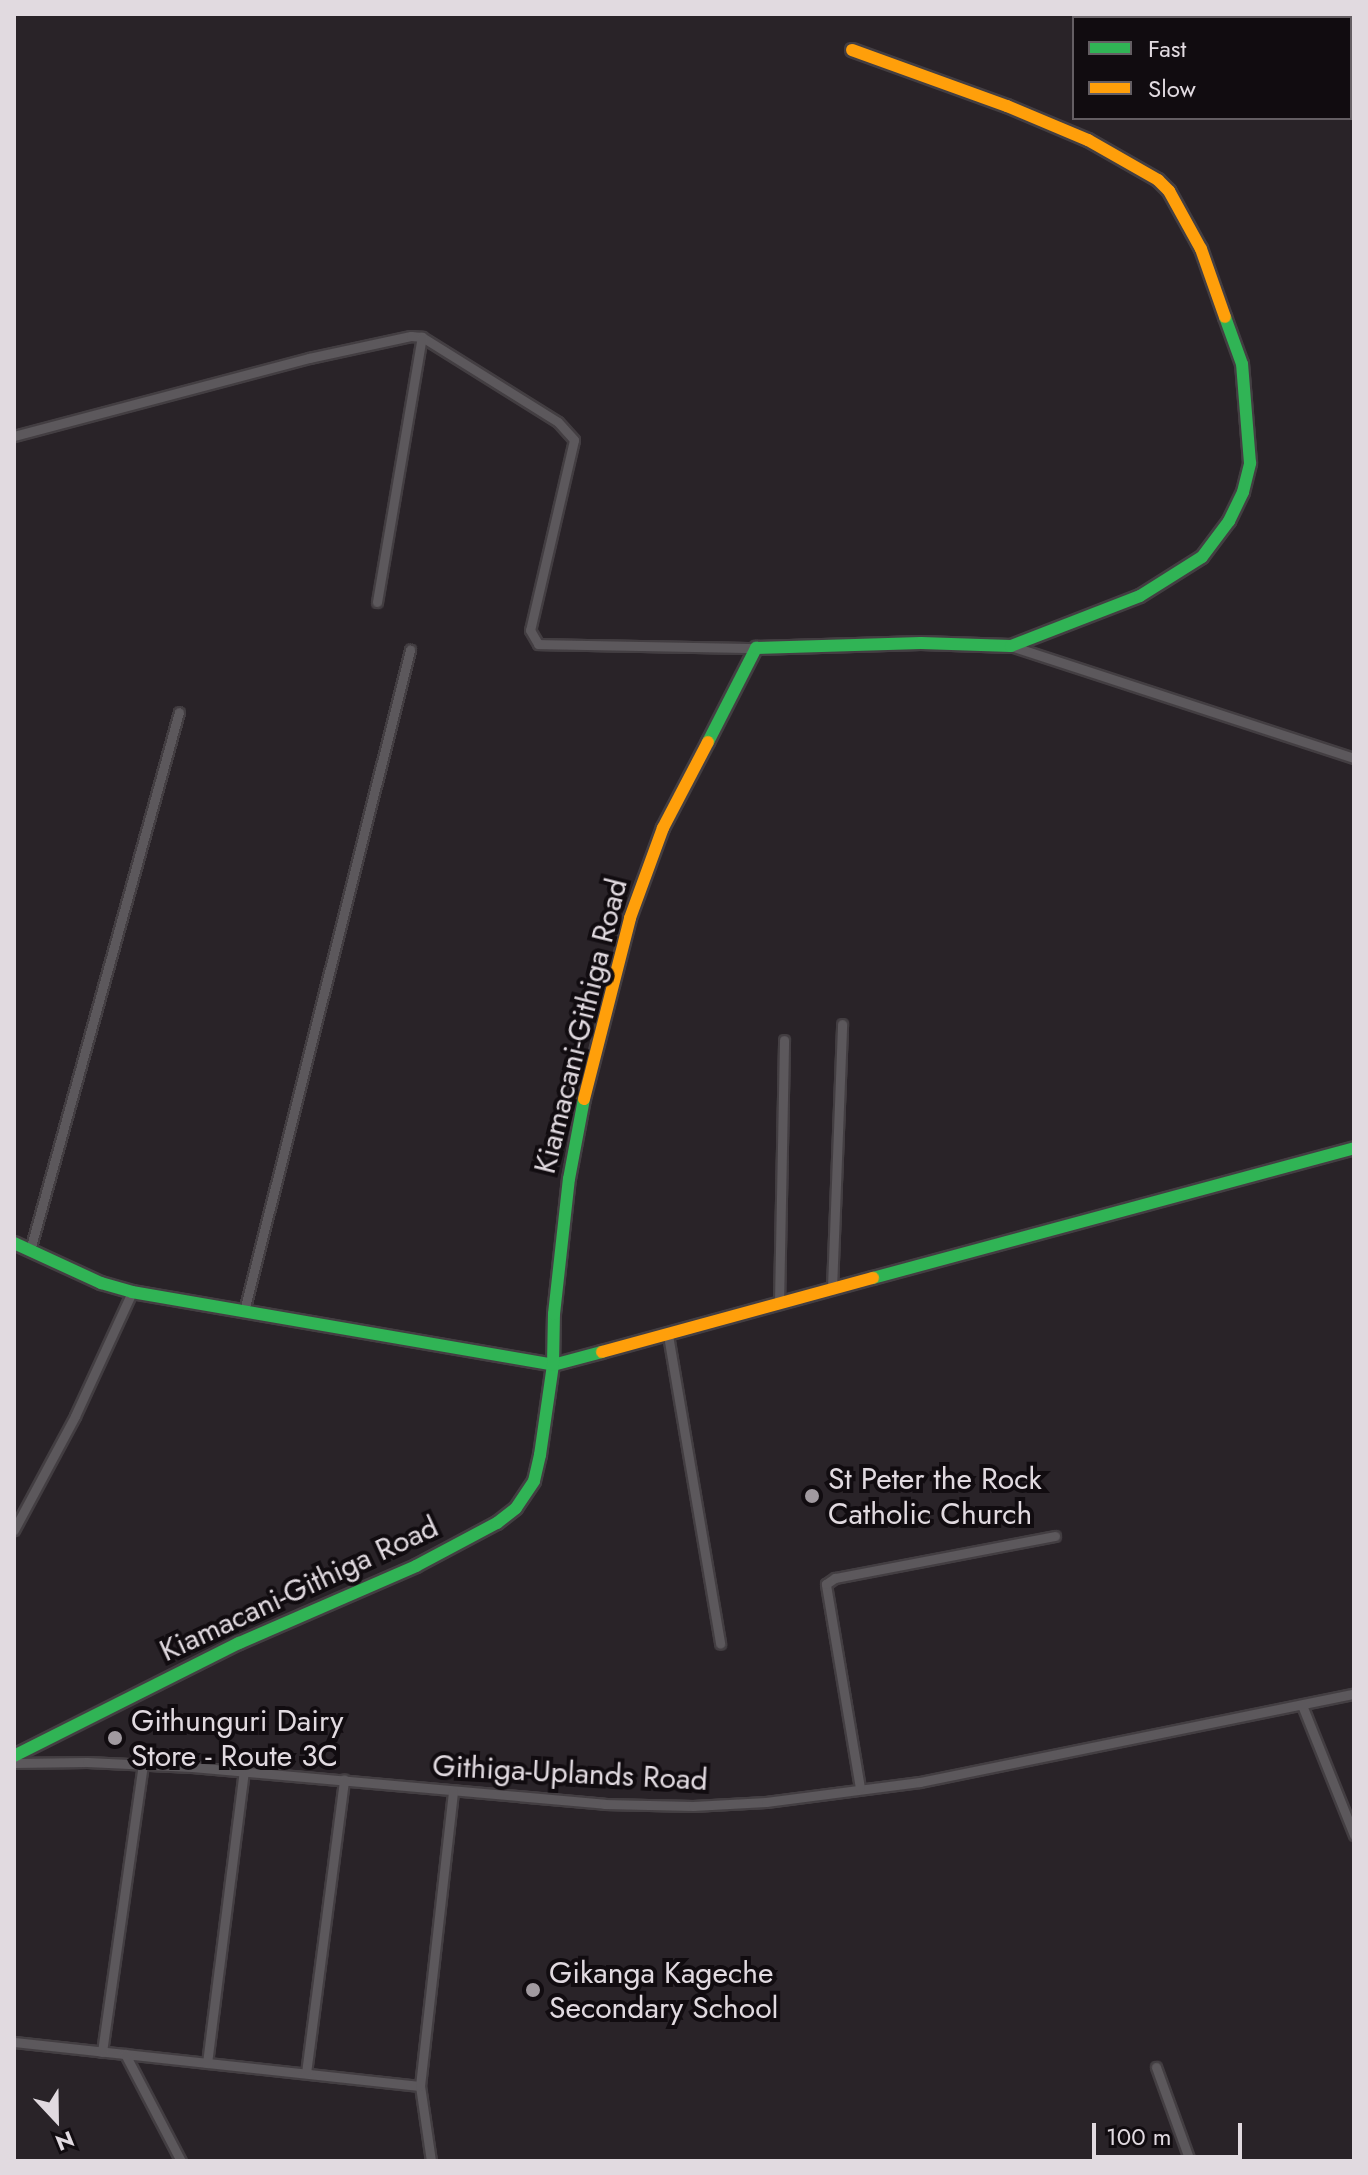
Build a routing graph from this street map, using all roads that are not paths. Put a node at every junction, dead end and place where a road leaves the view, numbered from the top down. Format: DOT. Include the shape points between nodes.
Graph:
graph roads {
  1 [pos="852,50"];
  2 [pos="422,337"];
  3 [pos="14,436"];
  4 [pos="377,602"];
  5 [pos="1011,646"];
  6 [pos="756,648"];
  7 [pos="410,650"];
  8 [pos="179,712"];
  9 [pos="1354,758"];
  10 [pos="842,1024"];
  11 [pos="784,1040"];
  12 [pos="1354,1148"];
  13 [pos="14,1243"];
  14 [pos="30,1250"];
  15 [pos="832,1288"];
  16 [pos="132,1292"];
  17 [pos="779,1304"];
  18 [pos="244,1311"];
  19 [pos="668,1335"];
  20 [pos="553,1365"];
  21 [pos="14,1530"];
  22 [pos="1055,1536"];
  23 [pos="720,1644"];
  24 [pos="1354,1694"];
  25 [pos="1302,1705"];
  26 [pos="14,1756"];
  27 [pos="14,1763"];
  28 [pos="143,1765"];
  29 [pos="244,1770"];
  30 [pos="344,1779"];
  31 [pos="860,1788"];
  32 [pos="453,1792"];
  33 [pos="1354,1835"];
  34 [pos="14,2042"];
  35 [pos="102,2052"];
  36 [pos="125,2054"];
  37 [pos="207,2063"];
  38 [pos="1156,2067"];
  39 [pos="306,2073"];
  40 [pos="420,2086"];
  41 [pos="181,2161"];
  42 [pos="431,2161"];
  43 [pos="1190,2161"];
  1 -- 5 [label="street" via="1088,140 1158,180 1178,203 1201,249 1242,364 1250,463 1229,521 1202,557 1140,596"];
  2 -- 3 [label="street" via="309,358"];
  2 -- 4 [label="street"];
  2 -- 6 [label="street" via="558,422 574,440 530,630 538,644"];
  5 -- 6 [label="street"];
  5 -- 9 [label="street"];
  6 -- 20 [label="street, Kiamacani-Githiga Road" via="663,828 630,918 569,1179"];
  7 -- 18 [label="street"];
  8 -- 14 [label="street"];
  10 -- 15 [label="street"];
  11 -- 17 [label="street"];
  12 -- 15 [label="street"];
  13 -- 14 [label="street"];
  14 -- 16 [label="street"];
  15 -- 17 [label="street"];
  16 -- 18 [label="street"];
  16 -- 21 [label="street" via="75,1416"];
  17 -- 19 [label="street"];
  18 -- 20 [label="street"];
  19 -- 20 [label="street"];
  19 -- 23 [label="street"];
  20 -- 26 [label="street, Kiamacani-Githiga Road" via="534,1481 516,1508 497,1523"];
  22 -- 31 [label="street" via="835,1578 826,1584"];
  24 -- 25 [label="street, Githiga-Uplands Road"];
  25 -- 31 [label="street, Githiga-Uplands Road" via="995,1769"];
  25 -- 33 [label="street"];
  27 -- 28 [label="street, Githiga-Uplands Road"];
  28 -- 29 [label="street, Githiga-Uplands Road"];
  28 -- 35 [label="street"];
  29 -- 30 [label="street, Githiga-Uplands Road"];
  29 -- 37 [label="street"];
  30 -- 32 [label="street, Githiga-Uplands Road"];
  30 -- 39 [label="street"];
  31 -- 32 [label="street, Githiga-Uplands Road" via="693,1806"];
  32 -- 40 [label="street"];
  34 -- 35 [label="street"];
  35 -- 36 [label="street"];
  36 -- 37 [label="street"];
  36 -- 41 [label="street"];
  37 -- 39 [label="street"];
  38 -- 43 [label="street"];
  39 -- 40 [label="street"];
  40 -- 42 [label="street"];
}
